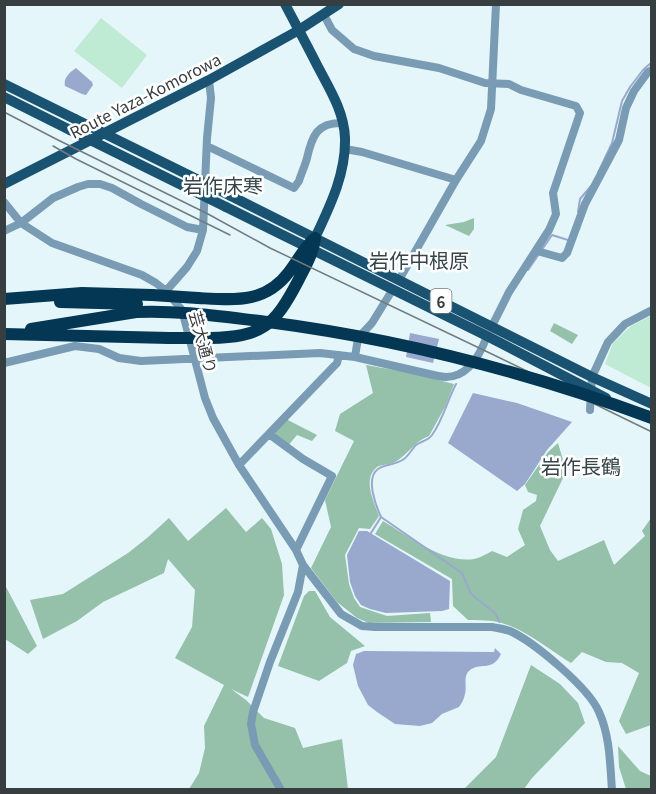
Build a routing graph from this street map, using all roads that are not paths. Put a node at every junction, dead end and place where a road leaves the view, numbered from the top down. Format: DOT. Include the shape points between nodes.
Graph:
graph roads {
  1 [pos="285,4"];
  2 [pos="339,4"];
  3 [pos="496,4"];
  4 [pos="324,15"];
  5 [pos="299,30"];
  6 [pos="651,70"];
  7 [pos="209,80"];
  8 [pos="4,84"];
  9 [pos="492,84"];
  10 [pos="4,97"];
  11 [pos="33,98"];
  12 [pos="27,108"];
  13 [pos="343,123"];
  14 [pos="72,125"];
  15 [pos="207,146"];
  16 [pos="345,149"];
  17 [pos="456,180"];
  18 [pos="4,184"];
  19 [pos="4,202"];
  20 [pos="21,224"];
  21 [pos="203,230"];
  22 [pos="4,231"];
  23 [pos="311,245"];
  24 [pos="537,251"];
  25 [pos="396,284"];
  26 [pos="166,291"];
  27 [pos="4,300"];
  28 [pos="136,308"];
  29 [pos="651,310"];
  30 [pos="490,331"];
  31 [pos="4,334"];
  32 [pos="339,355"];
  33 [pos="195,357"];
  34 [pos="355,357"];
  35 [pos="4,363"];
  36 [pos="592,377"];
  37 [pos="591,390"];
  38 [pos="651,404"];
  39 [pos="590,410"];
  40 [pos="651,411"];
  41 [pos="651,420"];
  42 [pos="269,434"];
  43 [pos="238,465"];
  44 [pos="296,550"];
  45 [pos="303,565"];
  46 [pos="280,789"];
  47 [pos="612,789"];
  1 -- 5 [label="main road"];
  2 -- 4 [label="main road, Route Yaza-Komorowa"];
  3 -- 9 [label="street"];
  4 -- 5 [label="main road, Route Yaza-Komorowa"];
  4 -- 9 [label="street" via="332,30 354,49"];
  5 -- 7 [label="main road, Route Yaza-Komorowa"];
  5 -- 13 [label="main road" via="340,109"];
  6 -- 24 [label="street" via="630,99 619,140 585,204 567,253 562,258"];
  7 -- 15 [label="street"];
  7 -- 18 [label="main road, Route Yaza-Komorowa"];
  8 -- 11 [label="main road, 6"];
  9 -- 17 [label="street" via="492,109 481,141"];
  9 -- 24 [label="street" via="509,84 576,106 580,113 553,193 556,214"];
  10 -- 12 [label="main road, 6"];
  11 -- 12 [label="street"];
  11 -- 14 [label="main road, 6"];
  12 -- 14 [label="main road, 6"];
  13 -- 15 [label="street" via="323,126 314,134 294,188"];
  13 -- 16 [label="main road"];
  14 -- 23 [label="main road, 6, bridge" via="226,207"];
  14 -- 23 [label="main road, 6, bridge" via="231,196"];
  15 -- 21 [label="street"];
  16 -- 17 [label="street"];
  16 -- 23 [label="main road" via="336,190"];
  17 -- 25 [label="street"];
  19 -- 20 [label="street"];
  20 -- 21 [label="street" via="53,198 88,184 100,184 187,227"];
  20 -- 22 [label="street"];
  20 -- 26 [label="street" via="52,243 142,275"];
  21 -- 26 [label="street" via="188,267"];
  23 -- 25 [label="main road, 6"];
  23 -- 27 [label="highway, bridge" via="284,279 267,292 238,300 82,293"];
  23 -- 31 [label="highway, bridge" via="279,313 256,332 246,335 169,338"];
  24 -- 30 [label="street"];
  25 -- 30 [label="main road, 6"];
  25 -- 34 [label="street" via="358,338"];
  26 -- 33 [label="street, 芸大通り" via="182,310"];
  27 -- 28 [label="highway"];
  28 -- 31 [label="highway"];
  28 -- 40 [label="highway" via="186,307 254,314 391,336 570,382"];
  28 -- 41 [label="highway, bridge" via="326,330 391,342 513,372"];
  29 -- 36 [label="street" via="625,324 608,342"];
  30 -- 34 [label="street" via="468,369 448,377"];
  30 -- 36 [label="main road, 6"];
  30 -- 37 [label="main road, 6"];
  32 -- 33 [label="street"];
  32 -- 34 [label="street"];
  32 -- 42 [label="street" via="337,363"];
  33 -- 35 [label="street" via="141,361 75,346"];
  33 -- 43 [label="street, 芸大通り" via="205,398"];
  36 -- 37 [label="street"];
  36 -- 38 [label="main road, 6"];
  37 -- 39 [label="street"];
  37 -- 41 [label="main road, 6"];
  42 -- 43 [label="street"];
  42 -- 44 [label="street" via="332,476"];
  43 -- 44 [label="street, 芸大通り"];
  44 -- 45 [label="street, 芸大通り"];
  45 -- 46 [label="street" via="298,592 251,724 255,745"];
  45 -- 47 [label="street, 芸大通り" via="341,614 362,626 492,627 523,639 564,671 595,703 605,728"];
}
